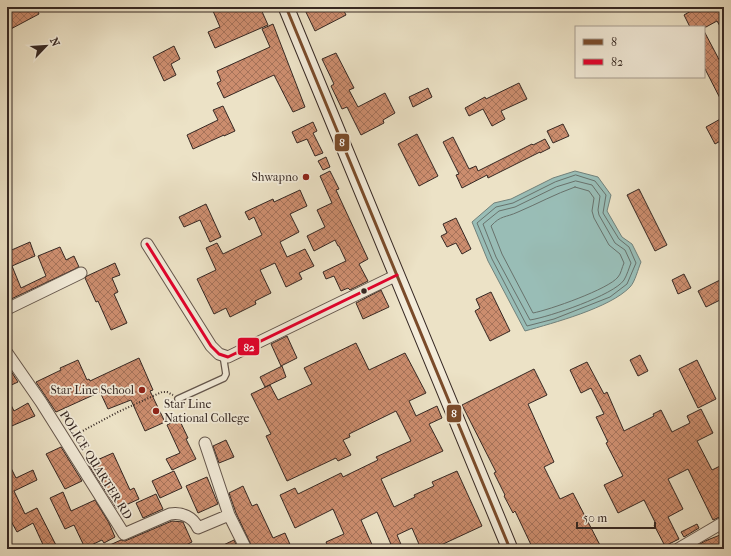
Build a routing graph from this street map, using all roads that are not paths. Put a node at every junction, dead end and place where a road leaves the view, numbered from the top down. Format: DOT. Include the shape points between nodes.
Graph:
graph roads {
  1 [pos="286,7"];
  2 [pos="296,7"];
  3 [pos="147,244"];
  4 [pos="81,273"];
  5 [pos="397,275"];
  6 [pos="7,309"];
  7 [pos="7,353"];
  8 [pos="223,356"];
  9 [pos="178,399"];
  10 [pos="205,443"];
  11 [pos="229,515"];
  12 [pos="724,522"];
  13 [pos="686,547"];
  14 [pos="246,549"];
  15 [pos="510,549"];
  16 [pos="520,549"];
  1 -- 5 [label="main road"];
  2 -- 16 [label="main road"];
  3 -- 8 [label="street" via="211,346"];
  4 -- 6 [label="street"];
  5 -- 8 [label="street" via="228,357"];
  5 -- 15 [label="main road"];
  7 -- 11 [label="street, POLICE QUARTER RD" via="124,534 170,514 176,513 191,518 198,528"];
  8 -- 9 [label="lane" via="226,374 224,378"];
  10 -- 11 [label="street"];
  11 -- 14 [label="street"];
  12 -- 13 [label="street"];
}
